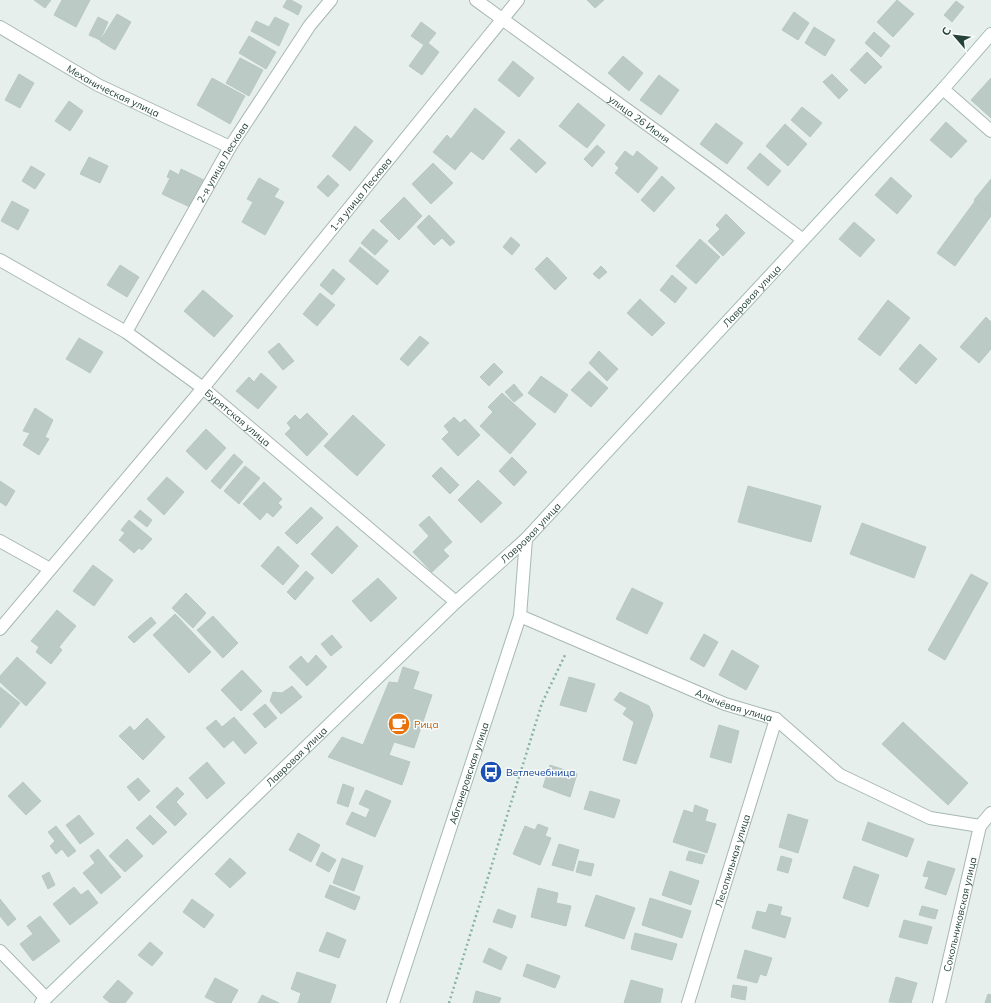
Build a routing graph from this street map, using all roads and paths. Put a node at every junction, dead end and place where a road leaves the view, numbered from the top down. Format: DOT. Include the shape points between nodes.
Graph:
graph roads {
  1 [pos="331,0"];
  2 [pos="476,0"];
  3 [pos="518,0"];
  4 [pos="503,18"];
  5 [pos="0,28"];
  6 [pos="991,34"];
  7 [pos="943,89"];
  8 [pos="991,131"];
  9 [pos="230,147"];
  10 [pos="802,239"];
  11 [pos="0,260"];
  12 [pos="126,332"];
  13 [pos="203,388"];
  14 [pos="526,539"];
  15 [pos="0,541"];
  16 [pos="50,569"];
  17 [pos="456,602"];
  18 [pos="520,616"];
  19 [pos="0,629"];
  20 [pos="572,639"];
  21 [pos="776,719"];
  22 [pos="991,813"];
  23 [pos="980,826"];
  24 [pos="0,951"];
  25 [pos="43,1000"];
  26 [pos="392,1003"];
  27 [pos="449,1003"];
  28 [pos="688,1003"];
  29 [pos="939,1003"];
  1 -- 9 [label="street, 2-я улица Лескова" via="310,25"];
  2 -- 4 [label="street, улица 26 Июня"];
  3 -- 4 [label="street, 1-я улица Лескова"];
  4 -- 10 [label="street, улица 26 Июня"];
  4 -- 13 [label="street, 1-я улица Лескова"];
  5 -- 9 [label="street, Механическая улица" via="98,85"];
  6 -- 7 [label="street, Лавровая улица"];
  7 -- 8 [label="street"];
  7 -- 10 [label="street, Лавровая улица"];
  9 -- 12 [label="street, 2-я улица Лескова"];
  10 -- 14 [label="street, Лавровая улица"];
  11 -- 12 [label="street, Бурятская улица"];
  12 -- 13 [label="street, Бурятская улица"];
  13 -- 16 [label="street, 1-я улица Лескова"];
  13 -- 17 [label="street, Бурятская улица"];
  14 -- 17 [label="street, Лавровая улица"];
  14 -- 18 [label="street, Абганеровская улица"];
  15 -- 16 [label="street"];
  16 -- 19 [label="street, 1-я улица Лескова"];
  17 -- 25 [label="street, Лавровая улица"];
  18 -- 20 [label="street, Алычёвая улица"];
  18 -- 26 [label="street, Абганеровская улица"];
  20 -- 21 [label="street, Алычёвая улица" via="725,704"];
  20 -- 27 [label="path" via="542,702"];
  21 -- 23 [label="street, Алычёвая улица" via="840,775 930,818"];
  21 -- 28 [label="street, Лесопильная улица"];
  22 -- 23 [label="street"];
  23 -- 29 [label="street, Сокольниковская улица"];
  24 -- 25 [label="street"];
}
